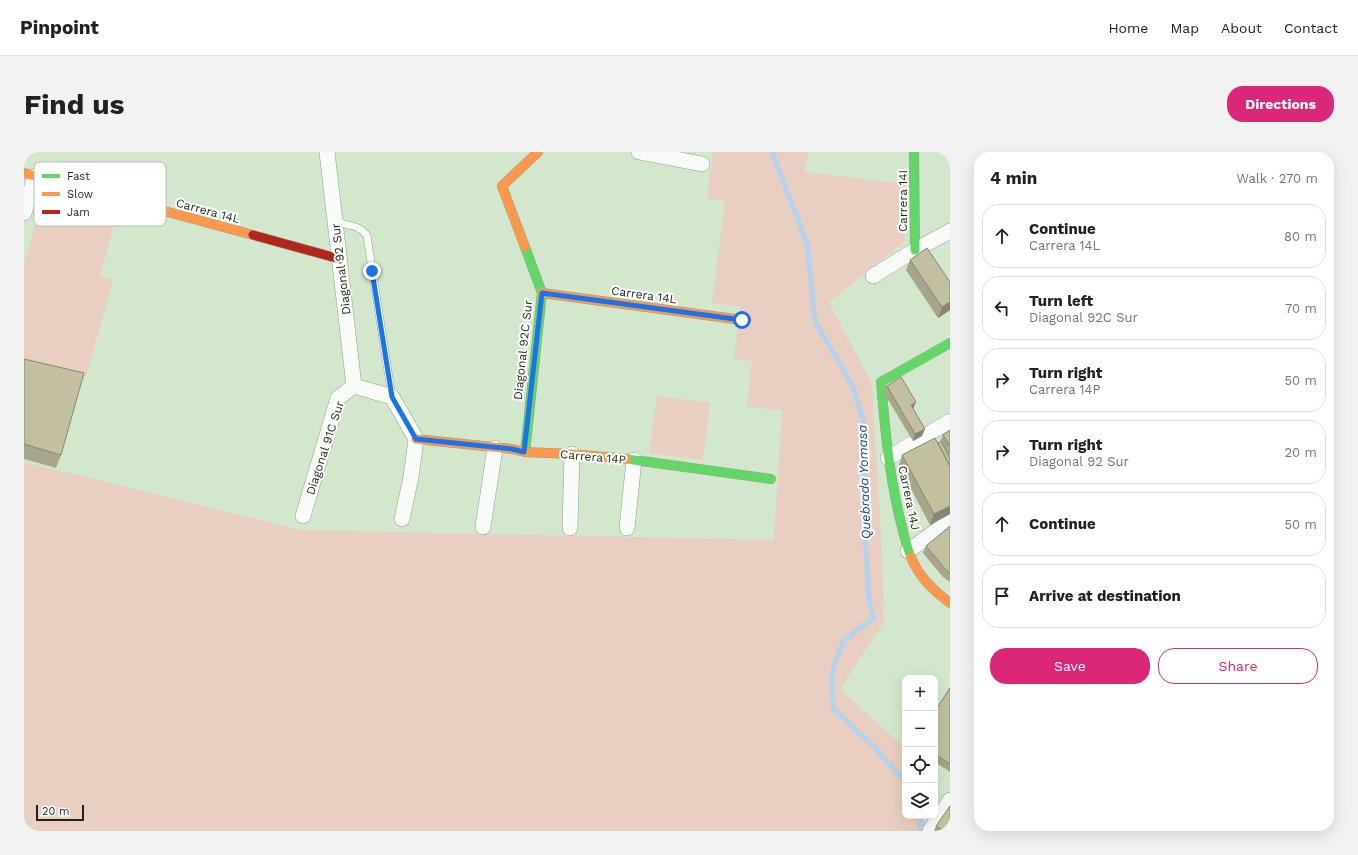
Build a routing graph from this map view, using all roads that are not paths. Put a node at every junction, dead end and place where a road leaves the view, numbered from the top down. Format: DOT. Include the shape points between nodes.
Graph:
graph roads {
  1 [pos="327,152"];
  2 [pos="538,152"];
  3 [pos="639,152"];
  4 [pos="914,152"];
  5 [pos="702,164"];
  6 [pos="30,174"];
  7 [pos="166,211"];
  8 [pos="24,213"];
  9 [pos="335,222"];
  10 [pos="950,231"];
  11 [pos="915,250"];
  12 [pos="340,259"];
  13 [pos="873,276"];
  14 [pos="542,293"];
  15 [pos="742,320"];
  16 [pos="950,343"];
  17 [pos="354,386"];
  18 [pos="392,397"];
  19 [pos="950,421"];
  20 [pos="416,439"];
  21 [pos="495,448"];
  22 [pos="524,452"];
  23 [pos="572,454"];
  24 [pos="888,458"];
  25 [pos="634,460"];
  26 [pos="771,479"];
  27 [pos="303,516"];
  28 [pos="402,519"];
  29 [pos="950,520"];
  30 [pos="483,527"];
  31 [pos="570,528"];
  32 [pos="627,528"];
  33 [pos="908,551"];
  34 [pos="950,603"];
  35 [pos="950,800"];
  36 [pos="929,831"];
  1 -- 9 [label="street, Diagonal 92 Sur"];
  2 -- 14 [label="street, Diagonal 92C Sur" via="502,186"];
  3 -- 5 [label="street"];
  4 -- 11 [label="street, Carrera 14I"];
  6 -- 8 [label="street"];
  7 -- 12 [label="street, Carrera 14L"];
  9 -- 12 [label="street, Diagonal 92 Sur"];
  9 -- 18 [label="lane" via="357,227 367,236"];
  10 -- 11 [label="street"];
  11 -- 13 [label="street"];
  12 -- 17 [label="street, Diagonal 92 Sur"];
  14 -- 15 [label="street, Carrera 14L"];
  14 -- 22 [label="street, Diagonal 92C Sur"];
  16 -- 24 [label="street, Carrera 14J" via="881,382"];
  17 -- 18 [label="street"];
  17 -- 27 [label="street, Diagonal 91C Sur" via="338,398"];
  18 -- 20 [label="street"];
  19 -- 24 [label="street"];
  20 -- 21 [label="street, Carrera 14P"];
  20 -- 28 [label="street"];
  21 -- 22 [label="street, Carrera 14P"];
  21 -- 30 [label="street"];
  22 -- 23 [label="street, Carrera 14P"];
  23 -- 25 [label="street, Carrera 14P"];
  23 -- 31 [label="street"];
  24 -- 33 [label="street, Carrera 14J" via="894,497"];
  25 -- 26 [label="street, Carrera 14P"];
  25 -- 32 [label="street"];
  29 -- 33 [label="street"];
  33 -- 34 [label="street, Carrera 14J" via="919,575 938,595"];
  35 -- 36 [label="street"];
}
